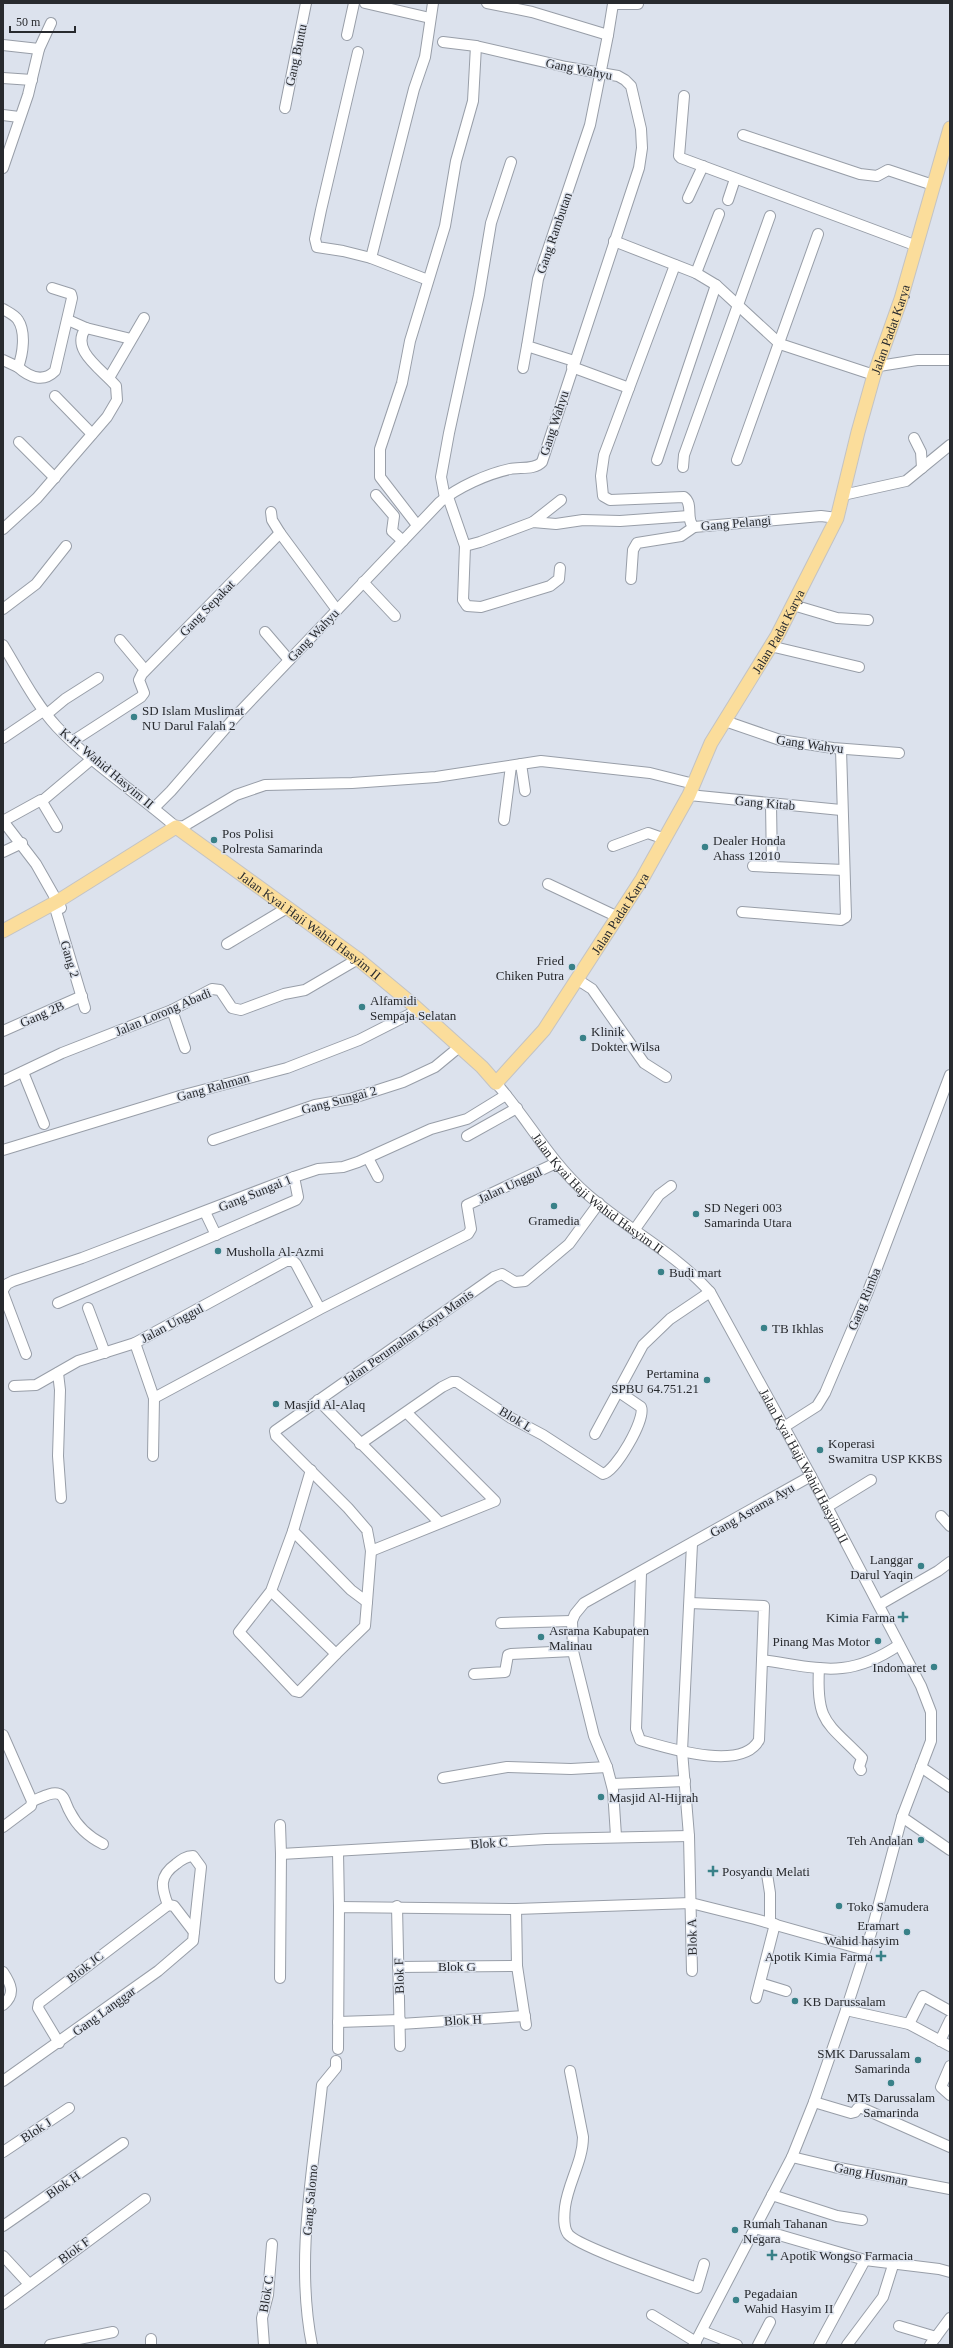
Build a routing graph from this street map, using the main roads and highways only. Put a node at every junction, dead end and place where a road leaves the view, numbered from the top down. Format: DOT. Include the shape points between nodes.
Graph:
graph roads {
  1 [pos="950,128"];
  2 [pos="58,907"];
  3 [pos="3,931"];
  4 [pos="3,940"];
  5 [pos="496,1083"];
  1 -- 5 [label="main road, Jalan Padat Karya" via="917,246 858,432 837,518 793,605 706,754 665,839 618,917 533,1044"];
  2 -- 3 [label="main road"];
  2 -- 4 [label="main road"];
  2 -- 5 [label="main road, Jalan Kyai Haji Wahid Hasyim II" via="181,829 358,959 482,1067"];
}
